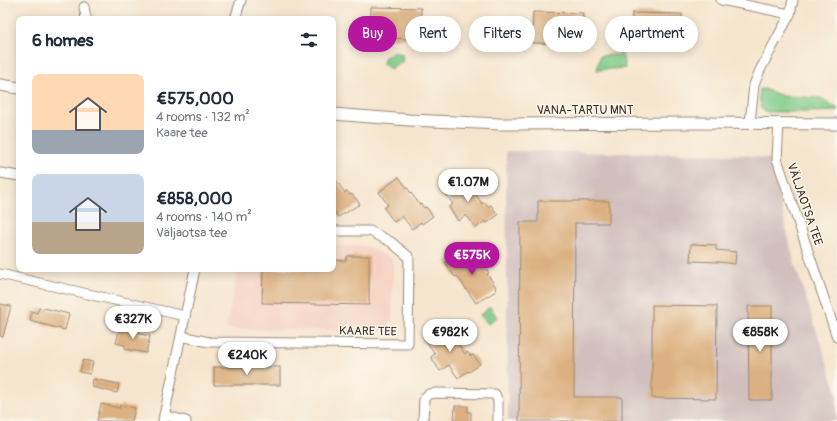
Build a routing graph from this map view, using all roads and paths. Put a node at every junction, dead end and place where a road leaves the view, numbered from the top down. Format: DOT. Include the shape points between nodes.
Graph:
graph roads {
  1 [pos="241,0"];
  2 [pos="721,0"];
  3 [pos="793,0"];
  4 [pos="84,7"];
  5 [pos="790,14"];
  6 [pos="86,16"];
  7 [pos="236,16"];
  8 [pos="0,85"];
  9 [pos="16,88"];
  10 [pos="336,114"];
  11 [pos="750,123"];
  12 [pos="779,123"];
  13 [pos="837,124"];
  14 [pos="1,172"];
  15 [pos="16,175"];
  16 [pos="336,231"];
  17 [pos="194,272"];
  18 [pos="0,274"];
  19 [pos="185,316"];
  20 [pos="181,336"];
  21 [pos="837,337"];
  22 [pos="164,418"];
  23 [pos="186,421"];
  24 [pos="423,421"];
  25 [pos="498,421"];
  1 -- 7 [label="street"];
  2 -- 5 [label="street"];
  3 -- 5 [label="street"];
  4 -- 6 [label="street"];
  5 -- 11 [label="street" via="754,85"];
  8 -- 9 [label="street"];
  10 -- 11 [label="street, VANA-TARTU MNT" via="501,124"];
  11 -- 12 [label="street, VANA-TARTU MNT"];
  12 -- 13 [label="street, VANA-TARTU MNT"];
  12 -- 21 [label="street, VÄLJAOTSA TEE" via="777,159"];
  14 -- 15 [label="street"];
  16 -- 20 [label="street, KAARE TEE" via="370,231 391,242 409,257 408,344 208,342"];
  17 -- 19 [label="street"];
  18 -- 19 [label="street"];
  19 -- 20 [label="street"];
  20 -- 22 [label="street"];
  22 -- 23 [label="street"];
  24 -- 25 [label="street" via="424,398 436,393 495,394 498,400"];
}
